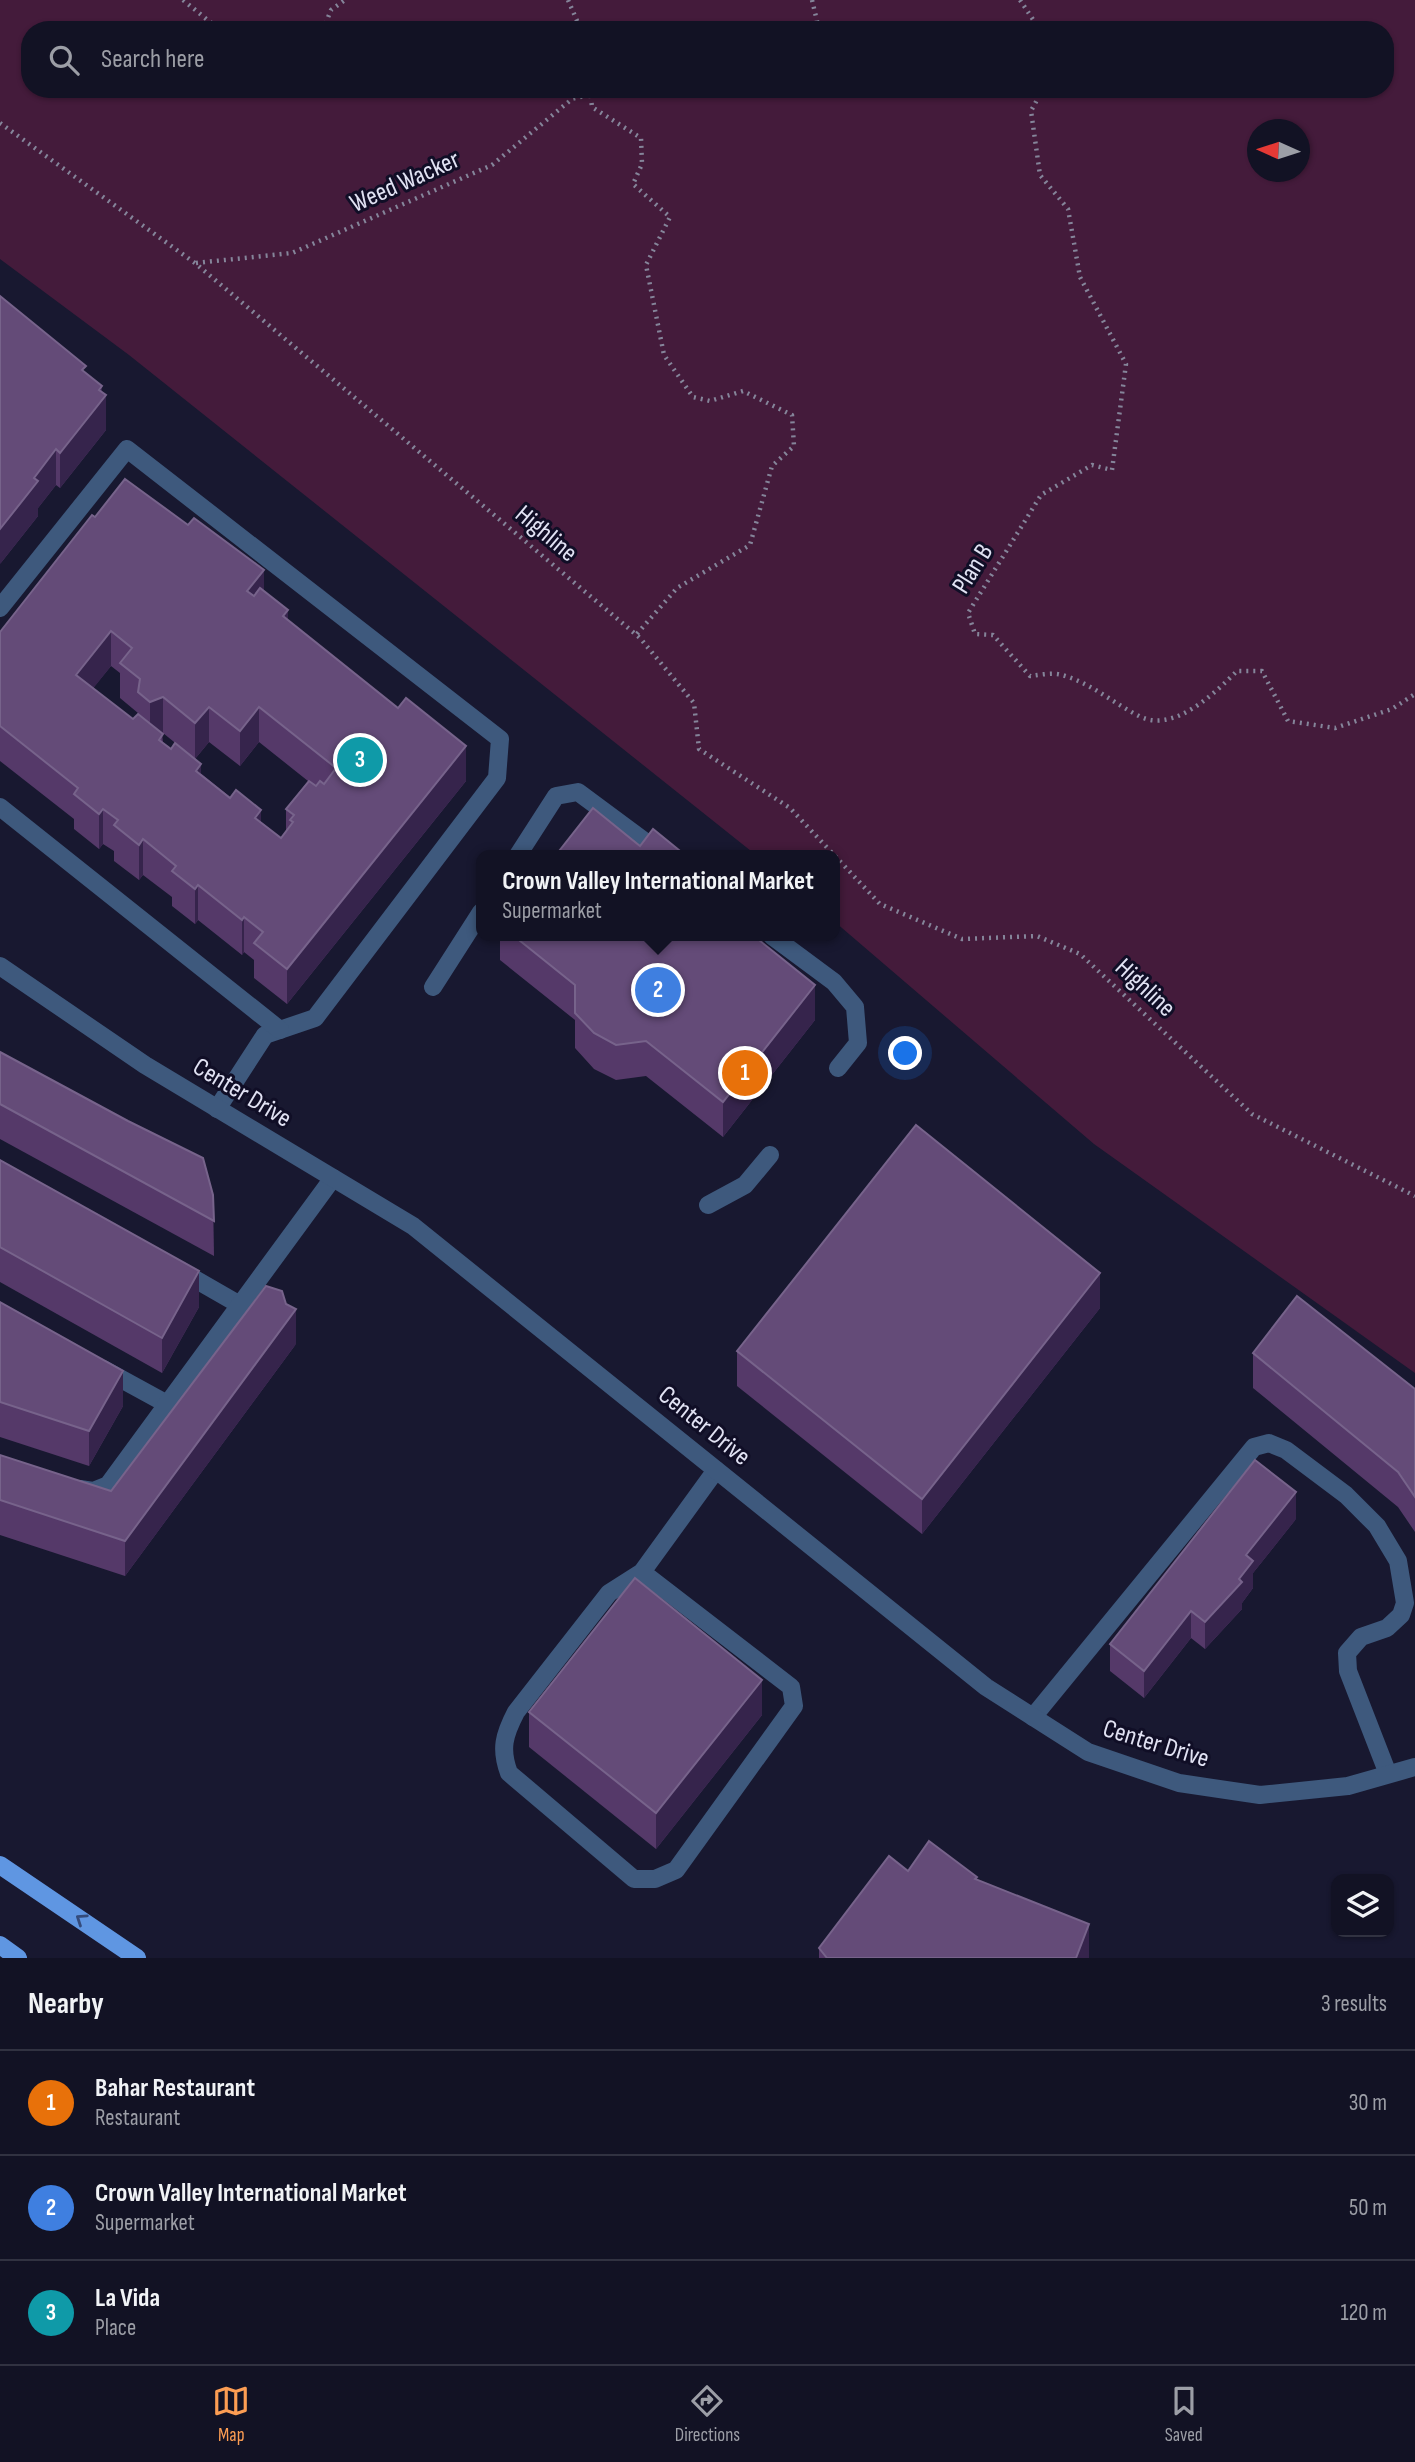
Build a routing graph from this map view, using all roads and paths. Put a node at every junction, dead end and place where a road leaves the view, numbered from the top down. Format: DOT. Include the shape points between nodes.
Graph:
graph roads {
  1 [pos="183,0"];
  2 [pos="345,0"];
  3 [pos="568,0"];
  4 [pos="812,0"];
  5 [pos="1020,0"];
  6 [pos="209,21"];
  7 [pos="327,21"];
  8 [pos="577,21"];
  9 [pos="817,21"];
  10 [pos="1034,21"];
  11 [pos="575,98"];
  12 [pos="591,98"];
  13 [pos="1038,98"];
  14 [pos="0,123"];
  15 [pos="195,263"];
  16 [pos="0,608"];
  17 [pos="636,635"];
  18 [pos="1415,694"];
  19 [pos="0,807"];
  20 [pos="521,850"];
  21 [pos="656,850"];
  22 [pos="828,850"];
  23 [pos="840,862"];
  24 [pos="476,920"];
  25 [pos="779,941"];
  26 [pos="0,966"];
  27 [pos="433,987"];
  28 [pos="280,1030"];
  29 [pos="838,1068"];
  30 [pos="217,1109"];
  31 [pos="770,1155"];
  32 [pos="333,1178"];
  33 [pos="1415,1196"];
  34 [pos="708,1205"];
  35 [pos="168,1264"];
  36 [pos="240,1305"];
  37 [pos="83,1358"];
  38 [pos="167,1404"];
  39 [pos="716,1470"];
  40 [pos="65,1484"];
  41 [pos="642,1572"];
  42 [pos="1033,1717"];
  43 [pos="1415,1767"];
  44 [pos="1388,1774"];
  45 [pos="0,1865"];
  46 [pos="0,1945"];
  47 [pos="18,1958"];
  48 [pos="137,1958"];
  1 -- 6 [label="path"];
  2 -- 7 [label="path" via="331,10"];
  3 -- 8 [label="path"];
  4 -- 9 [label="path"];
  5 -- 10 [label="path"];
  11 -- 15 [label="path, Weed Wacker" via="492,165 292,253"];
  12 -- 17 [label="path" via="592,107 641,138 642,164 633,184 670,217 646,265 664,355 693,397 710,401 743,391 792,415 794,446 772,466 750,545 677,588"];
  13 -- 18 [label="path, Plan B" via="1031,111 1041,175 1068,209 1080,277 1126,364 1112,470 1092,465 1041,495 968,613 975,634 993,635 1030,676 1060,674 1141,718 1168,719 1195,707 1237,671 1262,671 1288,721 1335,728 1392,709"];
  14 -- 15 [label="path, Highline"];
  15 -- 17 [label="path, Highline"];
  16 -- 28 [label="street" via="127,449 499,739 498,778 315,1018"];
  17 -- 22 [label="path, Highline" via="694,703 699,749 790,808"];
  19 -- 28 [label="street"];
  20 -- 21 [label="street" via="556,796 578,793"];
  23 -- 33 [label="path, Highline" via="880,904 962,939 1037,936 1080,954 1252,1114"];
  24 -- 27 [label="street"];
  25 -- 29 [label="street" via="834,982 855,1007 858,1043"];
  26 -- 30 [label="street, Center Drive"];
  28 -- 30 [label="street" via="265,1035"];
  30 -- 32 [label="street, Center Drive"];
  31 -- 34 [label="street" via="745,1185"];
  32 -- 36 [label="street"];
  32 -- 39 [label="street, Center Drive" via="414,1226"];
  35 -- 36 [label="street"];
  36 -- 38 [label="street"];
  37 -- 38 [label="street"];
  38 -- 40 [label="street" via="108,1485 93,1491"];
  39 -- 41 [label="street"];
  39 -- 42 [label="street, Center Drive" via="986,1687"];
  41 -- 41 [label="street" via="791,1687 794,1706 676,1870 655,1879 634,1879 509,1773 502,1755 504,1733 516,1712 609,1593"];
  42 -- 44 [label="street, Center Drive" via="1088,1752 1179,1783 1260,1795 1348,1786"];
  42 -- 44 [label="street" via="1254,1447 1269,1443 1286,1450 1346,1495 1377,1526 1398,1561 1405,1603 1401,1615 1387,1628 1361,1637 1347,1653 1348,1671"];
  43 -- 44 [label="street, Center Drive"];
  48 -- 45 [label="main road, one-way"];
  46 -- 47 [label="main road"];
}
